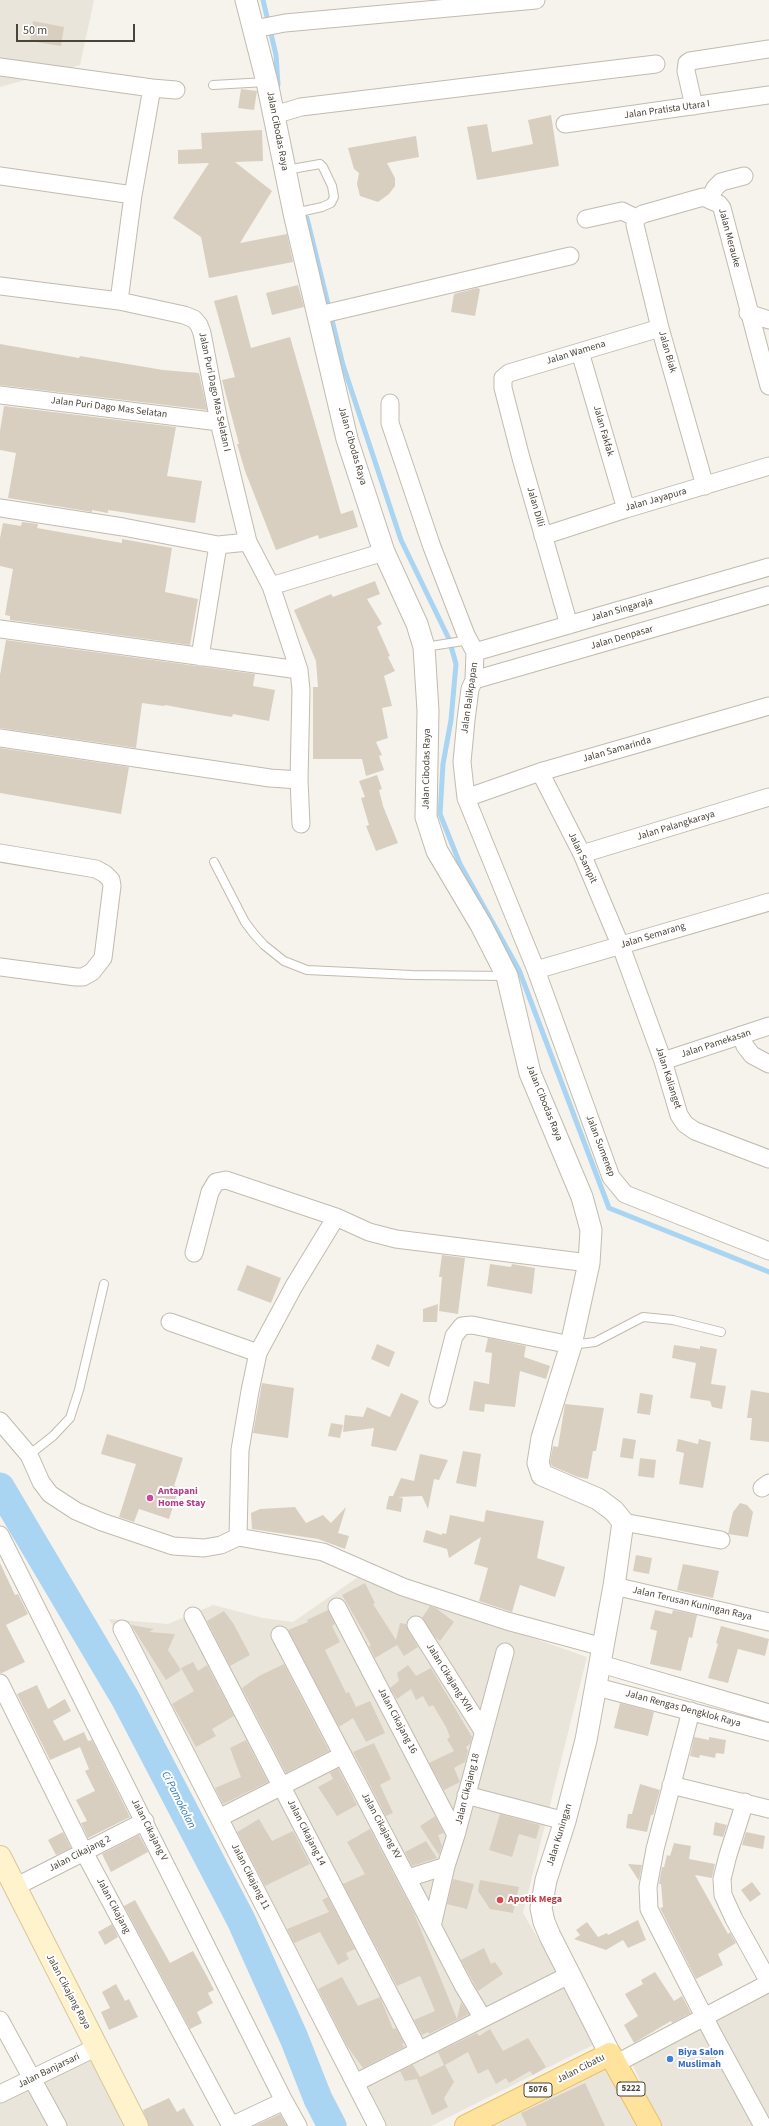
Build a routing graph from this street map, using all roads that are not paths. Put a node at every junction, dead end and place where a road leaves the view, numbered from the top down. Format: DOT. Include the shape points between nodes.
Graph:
graph roads {
  1 [pos="246,0"];
  2 [pos="536,0"];
  3 [pos="510,2"];
  4 [pos="387,6"];
  5 [pos="260,28"];
  6 [pos="769,49"];
  7 [pos="656,64"];
  8 [pos="0,67"];
  9 [pos="267,82"];
  10 [pos="213,85"];
  11 [pos="152,88"];
  12 [pos="176,90"];
  13 [pos="769,96"];
  14 [pos="694,106"];
  15 [pos="281,113"];
  16 [pos="565,124"];
  17 [pos="285,171"];
  18 [pos="0,176"];
  19 [pos="744,176"];
  20 [pos="133,195"];
  21 [pos="709,199"];
  22 [pos="294,213"];
  23 [pos="636,218"];
  24 [pos="586,219"];
  25 [pos="570,256"];
  26 [pos="0,286"];
  27 [pos="119,301"];
  28 [pos="748,313"];
  29 [pos="327,314"];
  30 [pos="769,320"];
  31 [pos="660,328"];
  32 [pos="580,352"];
  33 [pos="769,386"];
  34 [pos="503,388"];
  35 [pos="0,395"];
  36 [pos="390,403"];
  37 [pos="219,422"];
  38 [pos="769,466"];
  39 [pos="705,486"];
  40 [pos="0,508"];
  41 [pos="626,509"];
  42 [pos="544,536"];
  43 [pos="248,542"];
  44 [pos="218,545"];
  45 [pos="384,552"];
  46 [pos="769,567"];
  47 [pos="271,586"];
  48 [pos="769,595"];
  49 [pos="569,625"];
  50 [pos="0,629"];
  51 [pos="434,645"];
  52 [pos="467,645"];
  53 [pos="200,657"];
  54 [pos="299,670"];
  55 [pos="474,680"];
  56 [pos="769,706"];
  57 [pos="0,738"];
  58 [pos="540,772"];
  59 [pos="300,780"];
  60 [pos="769,797"];
  61 [pos="466,798"];
  62 [pos="301,824"];
  63 [pos="0,853"];
  64 [pos="582,854"];
  65 [pos="214,862"];
  66 [pos="769,902"];
  67 [pos="621,946"];
  68 [pos="0,967"];
  69 [pos="536,970"];
  70 [pos="507,976"];
  71 [pos="769,1026"];
  72 [pos="741,1035"];
  73 [pos="663,1061"];
  74 [pos="769,1064"];
  75 [pos="769,1159"];
  76 [pos="336,1217"];
  77 [pos="769,1251"];
  78 [pos="194,1253"];
  79 [pos="589,1263"];
  80 [pos="104,1284"];
  81 [pos="170,1322"];
  82 [pos="721,1332"];
  83 [pos="571,1345"];
  84 [pos="258,1353"];
  85 [pos="438,1398"];
  86 [pos="0,1420"];
  87 [pos="29,1455"];
  88 [pos="623,1522"];
  89 [pos="0,1536"];
  90 [pos="238,1537"];
  91 [pos="721,1540"];
  92 [pos="614,1586"];
  93 [pos="337,1607"];
  94 [pos="192,1616"];
  95 [pos="769,1622"];
  96 [pos="416,1625"];
  97 [pos="122,1629"];
  98 [pos="280,1635"];
  99 [pos="505,1652"];
  100 [pos="602,1656"];
  101 [pos="0,1683"];
  102 [pos="597,1687"];
  103 [pos="691,1711"];
  104 [pos="769,1713"];
  105 [pos="483,1731"];
  106 [pos="769,1732"];
  107 [pos="343,1755"];
  108 [pos="671,1785"];
  109 [pos="281,1786"];
  110 [pos="466,1795"];
  111 [pos="745,1802"];
  112 [pos="769,1809"];
  113 [pos="219,1818"];
  114 [pos="145,1821"];
  115 [pos="565,1821"];
  116 [pos="456,1835"];
  117 [pos="84,1852"];
  118 [pos="0,1857"];
  119 [pos="446,1866"];
  120 [pos="408,1878"];
  121 [pos="15,1887"];
  122 [pos="432,1926"];
  123 [pos="570,1975"];
  124 [pos="769,1982"];
  125 [pos="703,2016"];
  126 [pos="482,2017"];
  127 [pos="0,2020"];
  128 [pos="98,2047"];
  129 [pos="418,2051"];
  130 [pos="614,2059"];
  131 [pos="32,2079"];
  132 [pos="355,2083"];
  133 [pos="0,2094"];
  134 [pos="284,2101"];
  135 [pos="647,2125"];
  136 [pos="58,2126"];
  137 [pos="137,2126"];
  138 [pos="231,2126"];
  139 [pos="298,2126"];
  140 [pos="377,2126"];
  141 [pos="466,2126"];
  142 [pos="763,2126"];
  1 -- 5 [label="street, Jalan Cibodas Raya"];
  2 -- 3 [label="street"];
  3 -- 4 [label="street"];
  4 -- 5 [label="street"];
  5 -- 9 [label="street, Jalan Cibodas Raya"];
  6 -- 14 [label="street" via="695,58 690,61 686,71"];
  7 -- 15 [label="street" via="324,104"];
  8 -- 11 [label="street"];
  9 -- 10 [label="lane"];
  9 -- 15 [label="street, Jalan Cibodas Raya"];
  11 -- 12 [label="street"];
  11 -- 20 [label="street"];
  13 -- 14 [label="street, Jalan Pratista Utara I"];
  14 -- 16 [label="street, Jalan Pratista Utara I"];
  15 -- 17 [label="street, Jalan Cibodas Raya"];
  17 -- 22 [label="street, Jalan Cibodas Raya"];
  17 -- 22 [label="lane" via="320,164 332,186 334,197 331,203"];
  18 -- 20 [label="street"];
  19 -- 21 [label="street" via="721,182"];
  20 -- 27 [label="street"];
  21 -- 23 [label="street, Jalan Merauke" via="703,197"];
  21 -- 28 [label="street, Jalan Merauke" via="722,208"];
  22 -- 29 [label="street, Jalan Cibodas Raya"];
  23 -- 24 [label="street" via="622,211"];
  23 -- 31 [label="street, Jalan Biak" via="635,225"];
  25 -- 29 [label="street"];
  26 -- 27 [label="street, Jalan Puri Dago Mas Selatan I"];
  27 -- 37 [label="street, Jalan Puri Dago Mas Selatan I" via="184,315 194,319 199,325"];
  28 -- 30 [label="street"];
  28 -- 33 [label="street, Jalan Merauke"];
  29 -- 45 [label="street, Jalan Cibodas Raya" via="347,439"];
  31 -- 32 [label="street, Jalan Wamena"];
  31 -- 39 [label="street, Jalan Biak"];
  32 -- 34 [label="street, Jalan Wamena" via="509,373 503,378"];
  32 -- 41 [label="street, Jalan Fakfak"];
  34 -- 42 [label="street, Jalan Dilli"];
  35 -- 37 [label="street, Jalan Puri Dago Mas Selatan"];
  36 -- 52 [label="street, Jalan Balikpapan" via="390,423"];
  37 -- 43 [label="street, Jalan Puri Dago Mas Selatan I"];
  38 -- 39 [label="street, Jalan Jayapura"];
  39 -- 41 [label="street, Jalan Jayapura"];
  40 -- 44 [label="street"];
  41 -- 42 [label="street, Jalan Jayapura"];
  42 -- 49 [label="street, Jalan Dilli"];
  43 -- 44 [label="street"];
  43 -- 47 [label="street, Jalan Puri Dago Mas Selatan I"];
  44 -- 53 [label="street"];
  45 -- 47 [label="street"];
  45 -- 51 [label="street, Jalan Cibodas Raya" via="417,624"];
  46 -- 49 [label="street, Jalan Singaraja"];
  47 -- 54 [label="street, Jalan Puri Dago Mas Selatan I"];
  48 -- 55 [label="street, Jalan Denpasar"];
  49 -- 52 [label="street, Jalan Singaraja"];
  50 -- 53 [label="street"];
  51 -- 52 [label="lane"];
  51 -- 70 [label="street, Jalan Cibodas Raya" via="428,711 426,817 437,851"];
  52 -- 55 [label="street, Jalan Balikpapan"];
  53 -- 54 [label="street"];
  54 -- 59 [label="street, Jalan Puri Dago Mas Selatan I"];
  55 -- 61 [label="street, Jalan Balikpapan" via="470,689 462,762"];
  56 -- 58 [label="street, Jalan Samarinda"];
  57 -- 59 [label="street" via="270,778"];
  58 -- 61 [label="street, Jalan Samarinda"];
  58 -- 64 [label="street, Jalan Sampit"];
  59 -- 62 [label="street, Jalan Puri Dago Mas Selatan I"];
  60 -- 64 [label="street, Jalan Palangkaraya"];
  61 -- 69 [label="street, Jalan Balikpapan"];
  63 -- 68 [label="street" via="96,869 111,880 112,886 103,958 92,972 83,977 76,977"];
  64 -- 67 [label="street, Jalan Sampit"];
  65 -- 70 [label="lane" via="245,922 254,934 284,961 306,970"];
  66 -- 67 [label="street, Jalan Semarang"];
  67 -- 69 [label="street, Jalan Semarang"];
  67 -- 73 [label="street, Jalan Kalianget"];
  69 -- 77 [label="street, Jalan Sumenep" via="615,1184 625,1194"];
  70 -- 79 [label="street, Jalan Cibodas Raya" via="530,1073 582,1197 591,1230"];
  71 -- 72 [label="street, Jalan Pamekasan"];
  72 -- 73 [label="street, Jalan Pamekasan"];
  72 -- 74 [label="street" via="752,1055"];
  73 -- 75 [label="street, Jalan Kalianget" via="679,1114 685,1124 695,1131"];
  76 -- 78 [label="street" via="221,1180 216,1182 210,1192"];
  76 -- 79 [label="street" via="369,1232 396,1239"];
  76 -- 84 [label="street" via="294,1286"];
  79 -- 83 [label="street, Jalan Cibodas Raya"];
  80 -- 87 [label="lane" via="70,1418"];
  81 -- 84 [label="street"];
  82 -- 83 [label="lane" via="673,1320 642,1317 595,1342"];
  83 -- 85 [label="street" via="472,1325 462,1326 454,1336"];
  83 -- 88 [label="street, Jalan Cibodas Raya" via="542,1438 538,1454 539,1470 546,1478 598,1499 614,1511"];
  84 -- 90 [label="street" via="240,1450"];
  86 -- 87 [label="street"];
  87 -- 90 [label="street" via="40,1482 50,1494 64,1505 102,1522 173,1546 189,1548 221,1545"];
  88 -- 91 [label="street"];
  88 -- 92 [label="street, Jalan Kuningan"];
  89 -- 114 [label="street, Jalan Cikajang V"];
  90 -- 100 [label="street" via="323,1552 403,1587"];
  92 -- 95 [label="street, Jalan Terusan Kuningan Raya"];
  92 -- 100 [label="street, Jalan Kuningan"];
  93 -- 116 [label="street, Jalan Cikajang 16"];
  94 -- 109 [label="street, Jalan Cikajang 14"];
  96 -- 105 [label="street, Jalan Cikajang XVII"];
  97 -- 113 [label="street, Jalan Cikajang 11"];
  98 -- 107 [label="street, Jalan Cikajang XV"];
  99 -- 105 [label="street, Jalan Cikajang 18"];
  100 -- 102 [label="street, Jalan Kuningan"];
  100 -- 104 [label="street"];
  101 -- 117 [label="street, Jalan Cikajang"];
  102 -- 103 [label="street, Jalan Rengas Dengklok Raya"];
  102 -- 115 [label="street, Jalan Kuningan"];
  103 -- 106 [label="street, Jalan Rengas Dengklok Raya"];
  103 -- 108 [label="street"];
  105 -- 110 [label="street, Jalan Cikajang 18"];
  107 -- 109 [label="street"];
  107 -- 120 [label="street, Jalan Cikajang XV"];
  108 -- 111 [label="street"];
  108 -- 125 [label="street" via="655,1849 647,1897 649,1909"];
  109 -- 113 [label="street"];
  109 -- 129 [label="street, Jalan Cikajang 14"];
  110 -- 115 [label="street"];
  110 -- 116 [label="street, Jalan Cikajang 18"];
  111 -- 112 [label="street"];
  111 -- 124 [label="street" via="728,1855 722,1879 722,1894"];
  113 -- 132 [label="street, Jalan Cikajang 11"];
  114 -- 117 [label="street, Jalan Cikajang 2"];
  114 -- 134 [label="street, Jalan Cikajang V"];
  115 -- 123 [label="street, Jalan Kuningan" via="546,1880 541,1908 544,1922"];
  116 -- 119 [label="street, Jalan Cikajang 18"];
  117 -- 121 [label="street, Jalan Cikajang 2"];
  117 -- 138 [label="street, Jalan Cikajang"];
  118 -- 121 [label="main road, Jalan Cikajang Raya"];
  119 -- 120 [label="street"];
  119 -- 122 [label="street, Jalan Cikajang 18"];
  120 -- 122 [label="street, Jalan Cikajang XV"];
  121 -- 128 [label="main road, Jalan Cikajang Raya"];
  122 -- 126 [label="street, Jalan Cikajang XV"];
  123 -- 126 [label="street"];
  123 -- 130 [label="street, Jalan Kuningan"];
  124 -- 125 [label="street"];
  125 -- 130 [label="street"];
  125 -- 142 [label="street"];
  126 -- 129 [label="street"];
  127 -- 131 [label="street"];
  128 -- 131 [label="street, Jalan Banjarsari"];
  128 -- 137 [label="main road, Jalan Cikajang Raya"];
  129 -- 132 [label="street"];
  130 -- 135 [label="main road, Jalan Kuningan / 5222"];
  130 -- 141 [label="main road, Jalan Cibatu / 5076"];
  131 -- 133 [label="street, Jalan Banjarsari"];
  131 -- 136 [label="street"];
  132 -- 140 [label="street, Jalan Cikajang 11"];
  134 -- 138 [label="street"];
  134 -- 139 [label="street, Jalan Cikajang V"];
}
